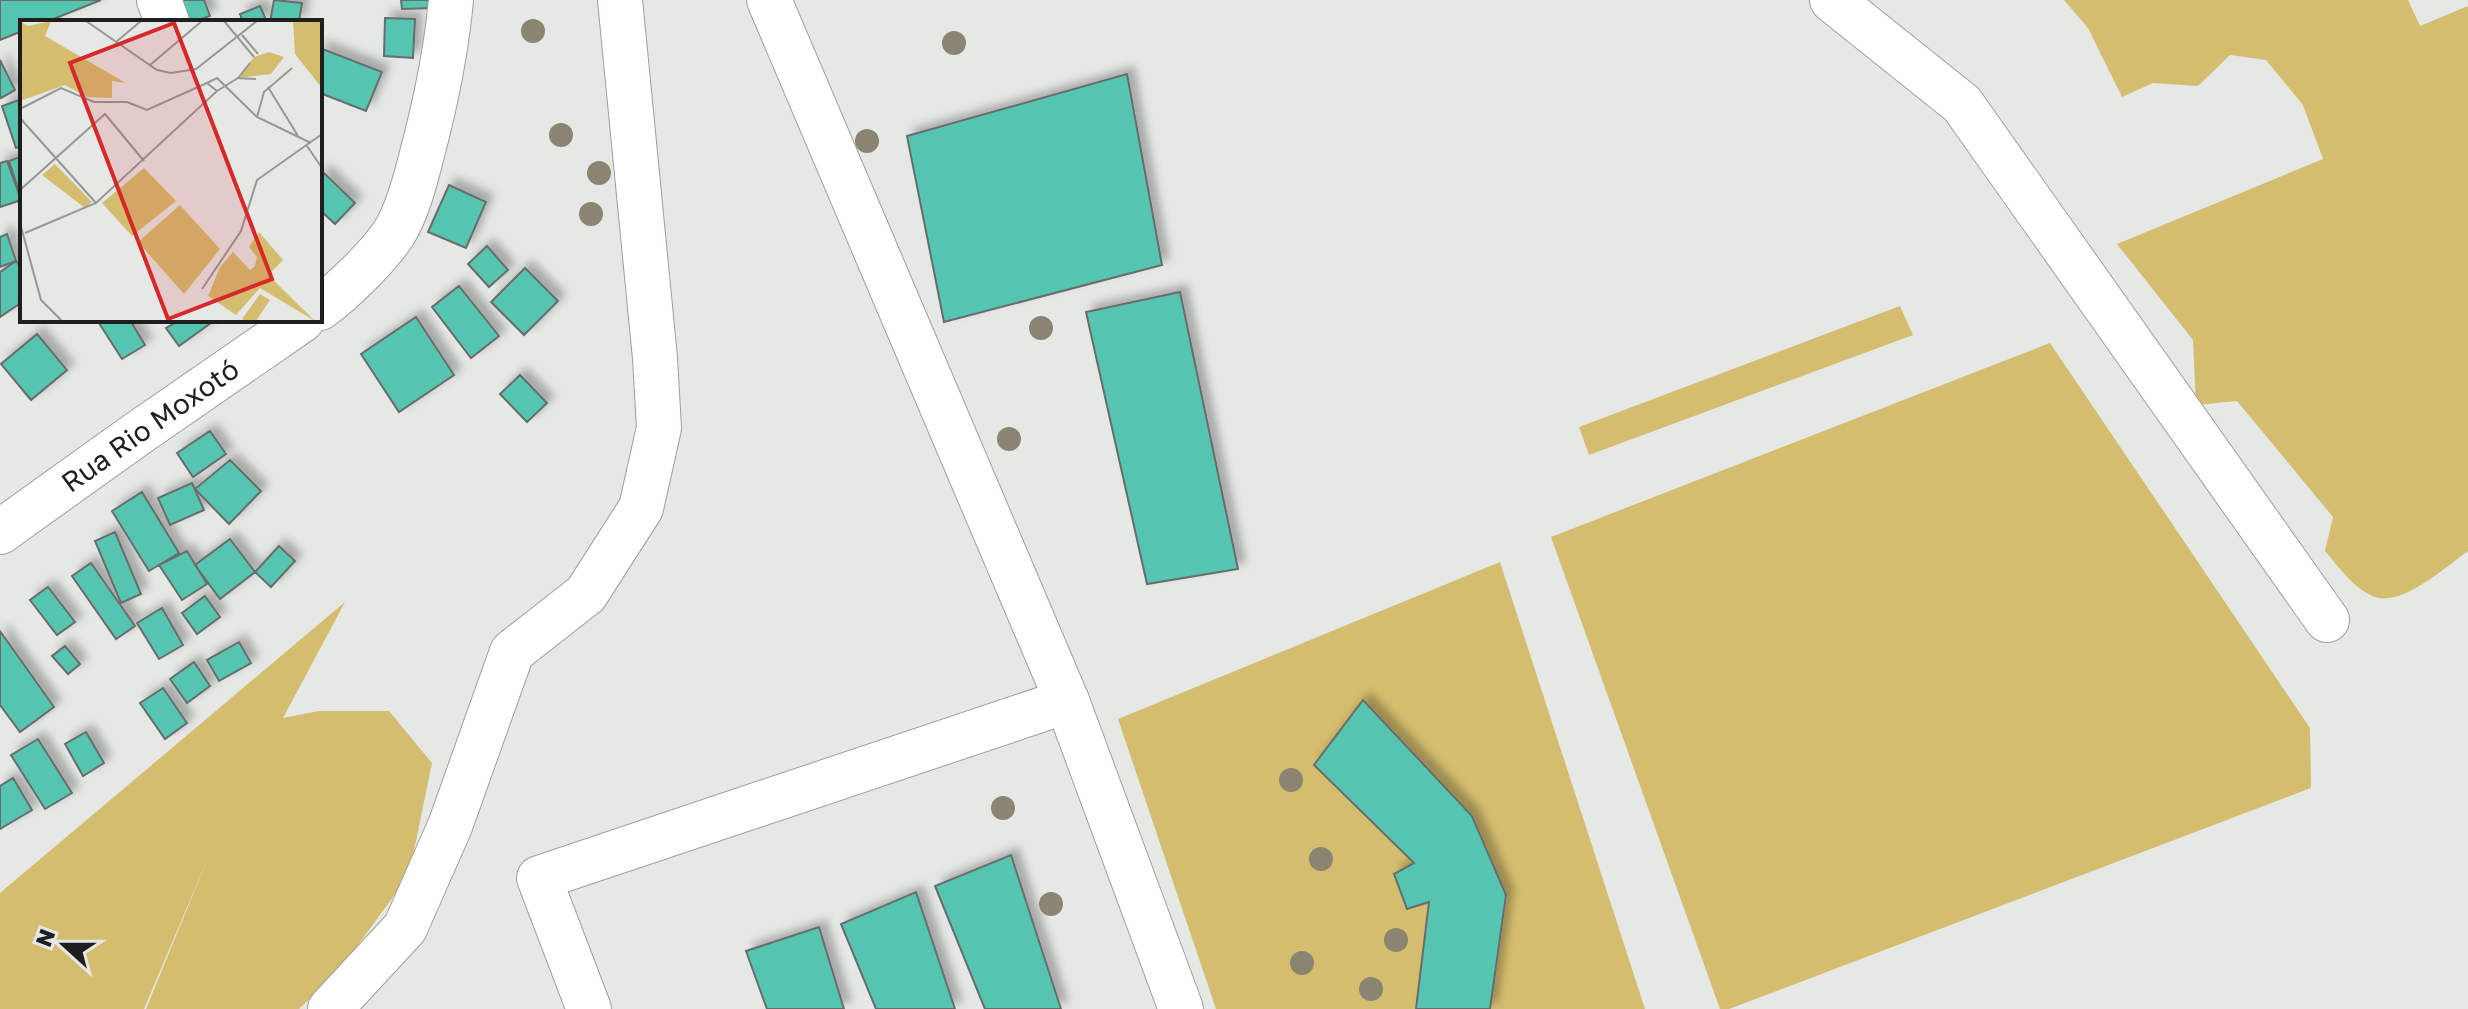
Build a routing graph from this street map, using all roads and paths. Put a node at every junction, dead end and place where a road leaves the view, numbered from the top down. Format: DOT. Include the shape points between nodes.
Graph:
graph roads {
  1 [pos="159,0"];
  2 [pos="451,0"];
  3 [pos="620,0"];
  4 [pos="769,0"];
  5 [pos="1832,0"];
  6 [pos="166,20"];
  7 [pos="322,307"];
  8 [pos="285,325"];
  9 [pos="0,532"];
  10 [pos="2327,620"];
  11 [pos="1067,701"];
  12 [pos="330,1009"];
  13 [pos="589,1009"];
  14 [pos="1181,1009"];
  1 -- 6 [label="street"];
  2 -- 7 [label="street" via="434,111 414,185 394,233"];
  3 -- 12 [label="street" via="659,428 641,508 586,594 512,652 450,826 405,928"];
  4 -- 11 [label="street"];
  5 -- 10 [label="street" via="1962,104"];
  8 -- 9 [label="street, Rua Rio Moxotó"];
  11 -- 13 [label="street" via="539,878"];
  11 -- 14 [label="street"];
}
